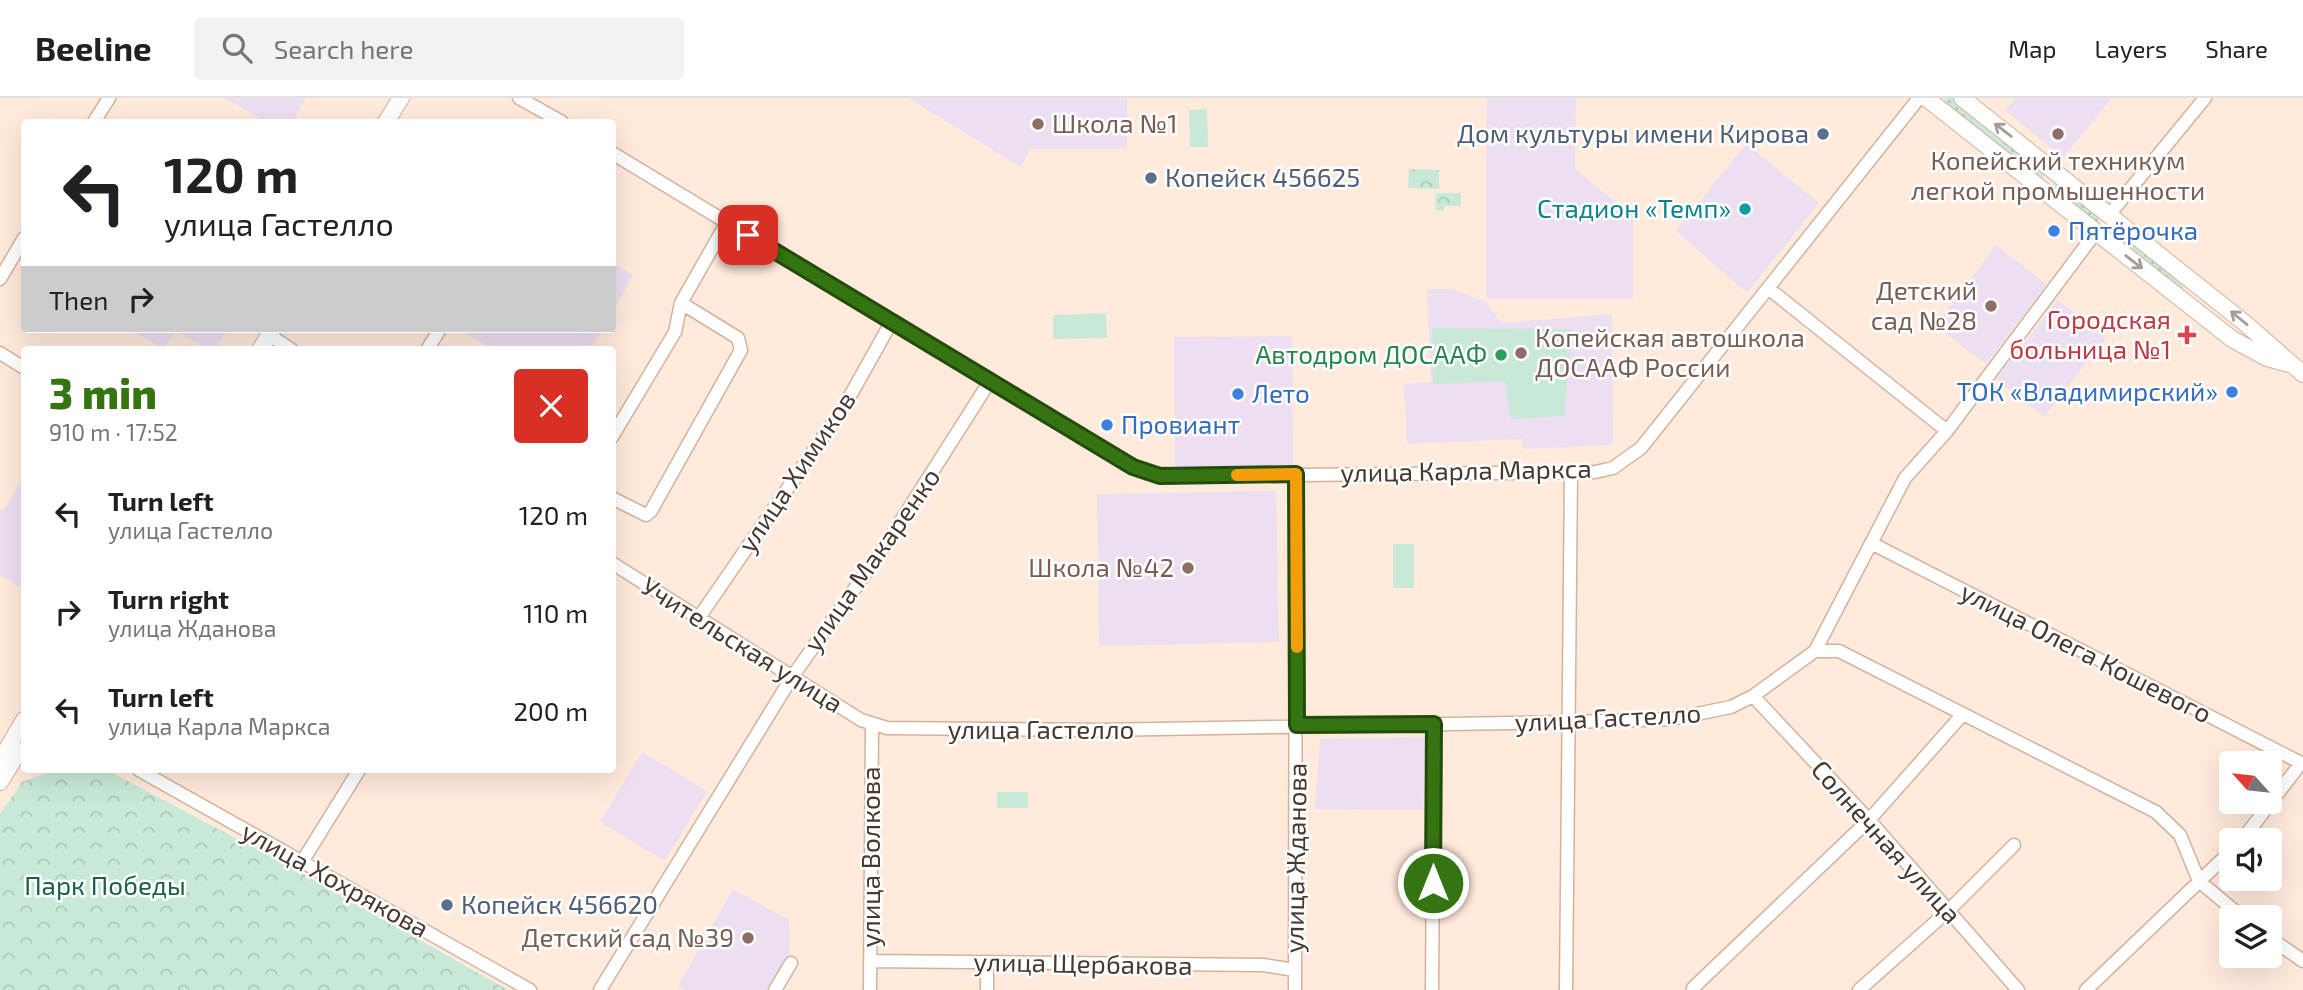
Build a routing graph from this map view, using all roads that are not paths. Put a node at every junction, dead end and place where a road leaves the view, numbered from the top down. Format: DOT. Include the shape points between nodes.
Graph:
graph roads {
  1 [pos="109,98"];
  2 [pos="401,98"];
  3 [pos="413,98"];
  4 [pos="519,98"];
  5 [pos="1919,98"];
  6 [pos="1926,98"];
  7 [pos="1962,98"];
  8 [pos="2205,98"];
  9 [pos="96,119"];
  10 [pos="388,119"];
  11 [pos="400,119"];
  12 [pos="556,119"];
  13 [pos="616,155"];
  14 [pos="2054,171"];
  15 [pos="2040,188"];
  16 [pos="2109,215"];
  17 [pos="727,222"];
  18 [pos="2096,232"];
  19 [pos="21,243"];
  20 [pos="0,279"];
  21 [pos="1768,288"];
  22 [pos="681,303"];
  23 [pos="892,321"];
  24 [pos="265,333"];
  25 [pos="270,333"];
  26 [pos="251,346"];
  27 [pos="287,346"];
  28 [pos="0,354"];
  29 [pos="2289,364"];
  30 [pos="21,366"];
  31 [pos="2303,374"];
  32 [pos="990,381"];
  33 [pos="616,430"];
  34 [pos="1947,431"];
  35 [pos="1571,472"];
  36 [pos="1296,474"];
  37 [pos="616,500"];
  38 [pos="1871,543"];
  39 [pos="616,566"];
  40 [pos="698,619"];
  41 [pos="1815,651"];
  42 [pos="792,677"];
  43 [pos="1753,696"];
  44 [pos="1963,713"];
  45 [pos="1569,722"];
  46 [pos="1434,724"];
  47 [pos="21,725"];
  48 [pos="872,725"];
  49 [pos="1297,725"];
  50 [pos="21,746"];
  51 [pos="0,761"];
  52 [pos="144,773"];
  53 [pos="357,773"];
  54 [pos="0,782"];
  55 [pos="1869,820"];
  56 [pos="2251,828"];
  57 [pos="2014,845"];
  58 [pos="302,862"];
  59 [pos="2219,862"];
  60 [pos="2199,881"];
  61 [pos="2228,905"];
  62 [pos="1948,911"];
  63 [pos="2282,946"];
  64 [pos="870,961"];
  65 [pos="2303,961"];
  66 [pos="987,962"];
  67 [pos="791,963"];
  68 [pos="1295,970"];
  69 [pos="1693,988"];
  70 [pos="530,990"];
  71 [pos="600,990"];
  72 [pos="775,990"];
  73 [pos="870,990"];
  74 [pos="987,990"];
  75 [pos="1295,990"];
  76 [pos="1432,990"];
  77 [pos="1566,990"];
  78 [pos="1858,990"];
  79 [pos="2018,990"];
  80 [pos="2086,990"];
  1 -- 9 [label="street"];
  2 -- 10 [label="main road"];
  3 -- 11 [label="main road"];
  4 -- 12 [label="street"];
  5 -- 21 [label="street, улица Карла Маркса"];
  6 -- 15 [label="main road"];
  14 -- 7 [label="main road, one-way"];
  8 -- 16 [label="street, улица Гастелло"];
  13 -- 17 [label="street, улица Карла Маркса"];
  14 -- 15 [label="main road"];
  14 -- 16 [label="main road"];
  15 -- 18 [label="main road"];
  16 -- 18 [label="main road, улица Гастелло"];
  29 -- 16 [label="main road, one-way"];
  17 -- 22 [label="street"];
  17 -- 23 [label="street, улица Карла Маркса"];
  18 -- 29 [label="main road, one-way" via="2232,339"];
  18 -- 34 [label="street, улица Гастелло"];
  19 -- 20 [label="street"];
  21 -- 34 [label="street"];
  21 -- 35 [label="street, улица Карла Маркса" via="1641,449 1613,468"];
  22 -- 33 [label="street" via="676,332"];
  22 -- 37 [label="street" via="738,338 741,350 651,510 646,515"];
  23 -- 32 [label="street, улица Карла Маркса"];
  23 -- 40 [label="street, улица Химиков" via="845,405"];
  24 -- 26 [label="main road"];
  25 -- 27 [label="street"];
  28 -- 30 [label="street"];
  29 -- 31 [label="main road"];
  32 -- 36 [label="street, улица Карла Маркса" via="1133,467 1160,476"];
  32 -- 42 [label="street, улица Макаренко" via="892,535"];
  34 -- 38 [label="street, улица Гастелло" via="1905,478"];
  35 -- 36 [label="street, улица Карла Маркса"];
  35 -- 45 [label="street"];
  36 -- 49 [label="street, улица Жданова"];
  38 -- 41 [label="street, улица Гастелло"];
  38 -- 56 [label="street, улица Олега Кошевого" via="2301,763"];
  39 -- 40 [label="street, Учительская улица"];
  40 -- 42 [label="street, Учительская улица"];
  41 -- 43 [label="street, улица Гастелло"];
  41 -- 44 [label="street" via="1839,651"];
  42 -- 48 [label="street, Учительская улица"];
  42 -- 71 [label="street, улица Макаренко"];
  43 -- 45 [label="street, улица Гастелло" via="1711,713 1672,719"];
  43 -- 55 [label="street, Солнечная улица"];
  44 -- 55 [label="street"];
  44 -- 60 [label="street" via="2167,820 2180,835"];
  45 -- 46 [label="street, улица Гастелло"];
  45 -- 77 [label="street"];
  46 -- 49 [label="street, улица Гастелло"];
  46 -- 76 [label="street"];
  47 -- 51 [label="main road"];
  48 -- 49 [label="street, улица Гастелло" via="904,730"];
  48 -- 64 [label="street, улица Волкова"];
  49 -- 68 [label="street, улица Жданова"];
  50 -- 54 [label="main road"];
  52 -- 58 [label="street, улица Хохрякова"];
  53 -- 58 [label="street"];
  55 -- 62 [label="street, Солнечная улица"];
  55 -- 69 [label="street"];
  57 -- 62 [label="street"];
  58 -- 70 [label="street, улица Хохрякова"];
  59 -- 60 [label="street"];
  60 -- 61 [label="street"];
  60 -- 80 [label="street"];
  62 -- 78 [label="street"];
  62 -- 79 [label="street, Солнечная улица"];
  63 -- 65 [label="street"];
  64 -- 66 [label="street, улица Щербакова"];
  64 -- 73 [label="street, улица Волкова"];
  66 -- 68 [label="street, улица Щербакова" via="1263,965"];
  66 -- 74 [label="street"];
  67 -- 72 [label="street"];
  68 -- 75 [label="street, улица Жданова"];
}
